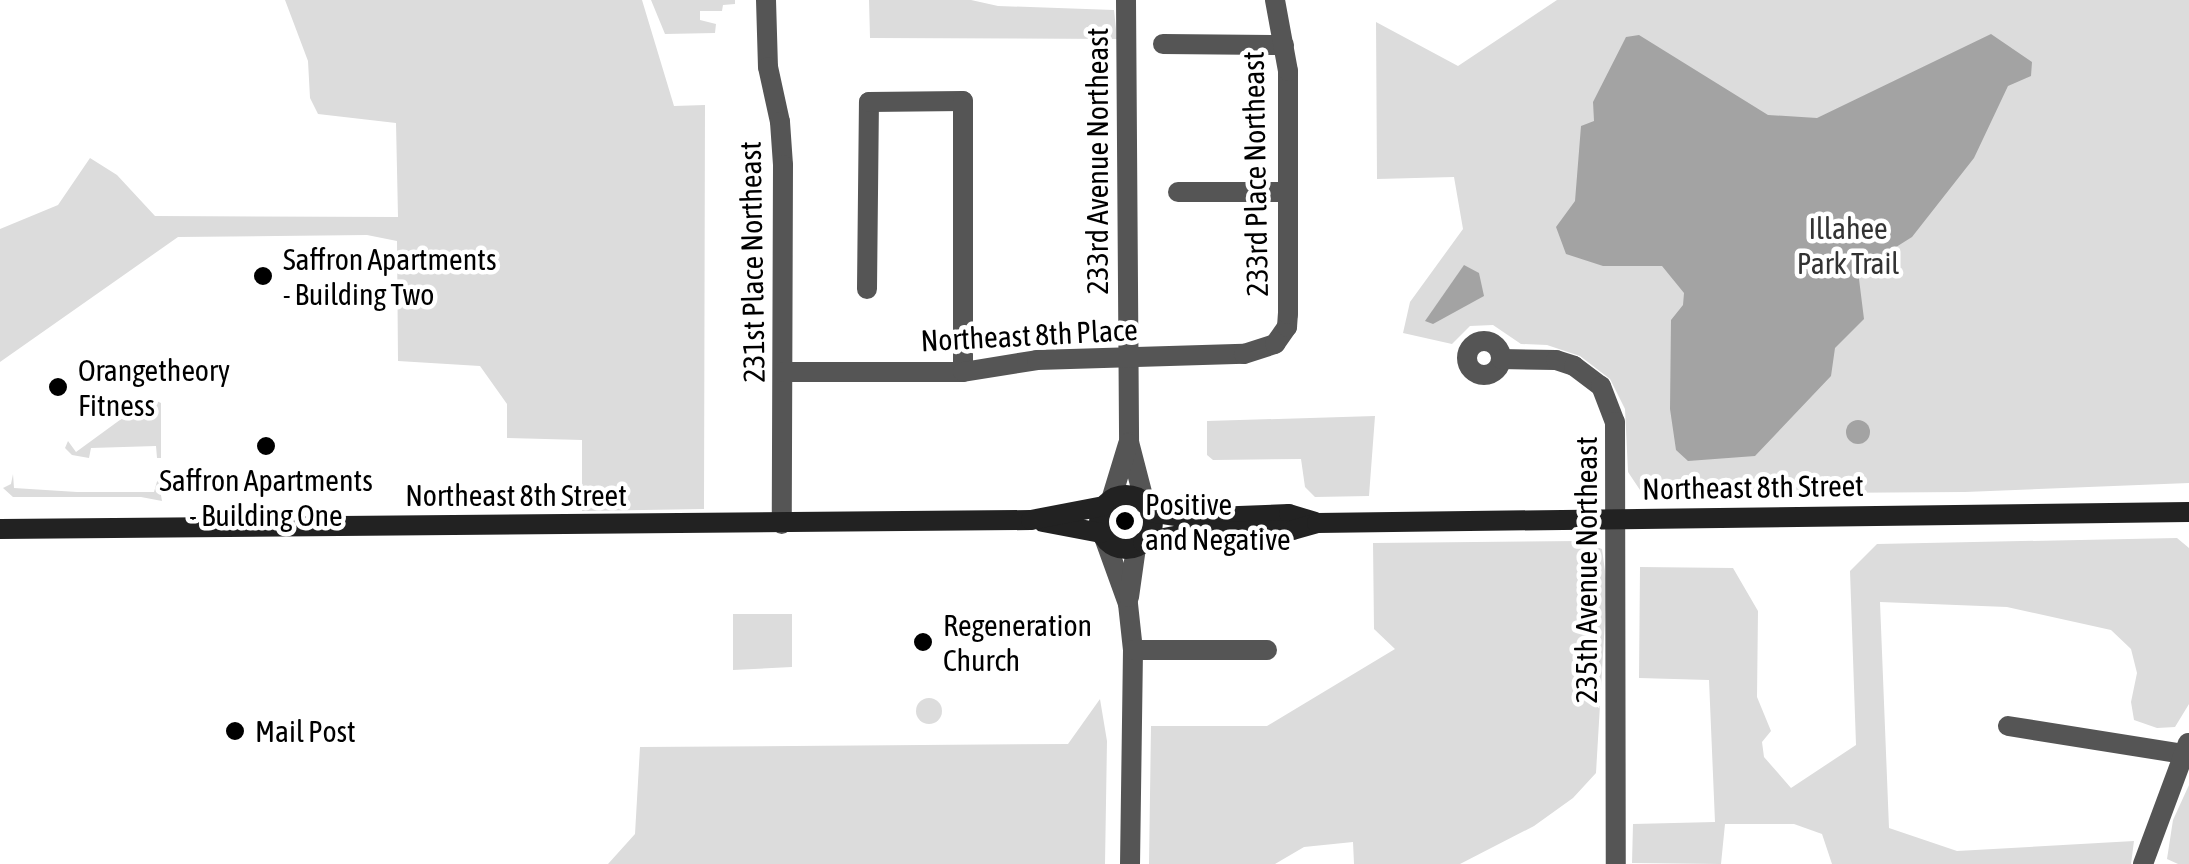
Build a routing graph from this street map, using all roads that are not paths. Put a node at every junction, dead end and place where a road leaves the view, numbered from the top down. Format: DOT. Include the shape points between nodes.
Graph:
graph roads {
  1 [pos="766,0"];
  2 [pos="1126,0"];
  3 [pos="1275,0"];
  4 [pos="1162,44"];
  5 [pos="1284,45"];
  6 [pos="1178,192"];
  7 [pos="1288,192"];
  8 [pos="868,290"];
  9 [pos="1275,344"];
  10 [pos="1128,358"];
  11 [pos="1501,358"];
  12 [pos="784,372"];
  13 [pos="963,372"];
  14 [pos="1128,442"];
  15 [pos="1108,503"];
  16 [pos="1148,508"];
  17 [pos="2189,512"];
  18 [pos="1618,518"];
  19 [pos="1031,520"];
  20 [pos="1317,522"];
  21 [pos="782,524"];
  22 [pos="0,529"];
  23 [pos="1103,536"];
  24 [pos="1140,545"];
  25 [pos="1128,604"];
  26 [pos="1133,650"];
  27 [pos="1267,650"];
  28 [pos="2008,726"];
  29 [pos="2186,748"];
  30 [pos="1130,864"];
  31 [pos="1616,864"];
  32 [pos="2143,864"];
  1 -- 12 [label="street, 231st Place Northeast" via="768,66 782,138"];
  2 -- 10 [label="street, 233rd Avenue Northeast"];
  3 -- 5 [label="street, 233rd Place Northeast"];
  4 -- 5 [label="street"];
  5 -- 7 [label="street, 233rd Place Northeast"];
  6 -- 7 [label="street"];
  7 -- 9 [label="street, 233rd Place Northeast" via="1287,327"];
  8 -- 13 [label="street" via="868,102 963,101"];
  9 -- 10 [label="street, Northeast 8th Place" via="1244,354"];
  10 -- 13 [label="street, Northeast 8th Place" via="1037,360"];
  10 -- 14 [label="street, 233rd Avenue Northeast"];
  11 -- 18 [label="street, 235th Avenue Northeast" via="1556,360 1601,386 1615,422"];
  12 -- 13 [label="street, Northeast 8th Place"];
  12 -- 21 [label="street, 231st Place Northeast"];
  14 -- 15 [label="street, 233rd Avenue Northeast"];
  14 -- 16 [label="street, 233rd Avenue Northeast"];
  15 -- 16 [label="street" via="1129,496"];
  15 -- 19 [label="street, Northeast 8th Street"];
  15 -- 23 [label="street"];
  16 -- 20 [label="street, Northeast 8th Street" via="1186,518 1289,514"];
  16 -- 24 [label="street" via="1152,528"];
  17 -- 18 [label="street, Northeast 8th Street"];
  18 -- 20 [label="street, Northeast 8th Street"];
  18 -- 31 [label="street, 235th Avenue Northeast"];
  19 -- 21 [label="street, Northeast 8th Street"];
  19 -- 23 [label="street, Northeast 8th Street"];
  20 -- 24 [label="street, Northeast 8th Street" via="1293,530 1176,534"];
  21 -- 22 [label="street, Northeast 8th Street"];
  23 -- 24 [label="street" via="1120,548"];
  23 -- 25 [label="street"];
  24 -- 25 [label="street"];
  25 -- 26 [label="street"];
  26 -- 27 [label="street"];
  26 -- 30 [label="street"];
  28 -- 29 [label="street"];
  29 -- 32 [label="street"];
}
